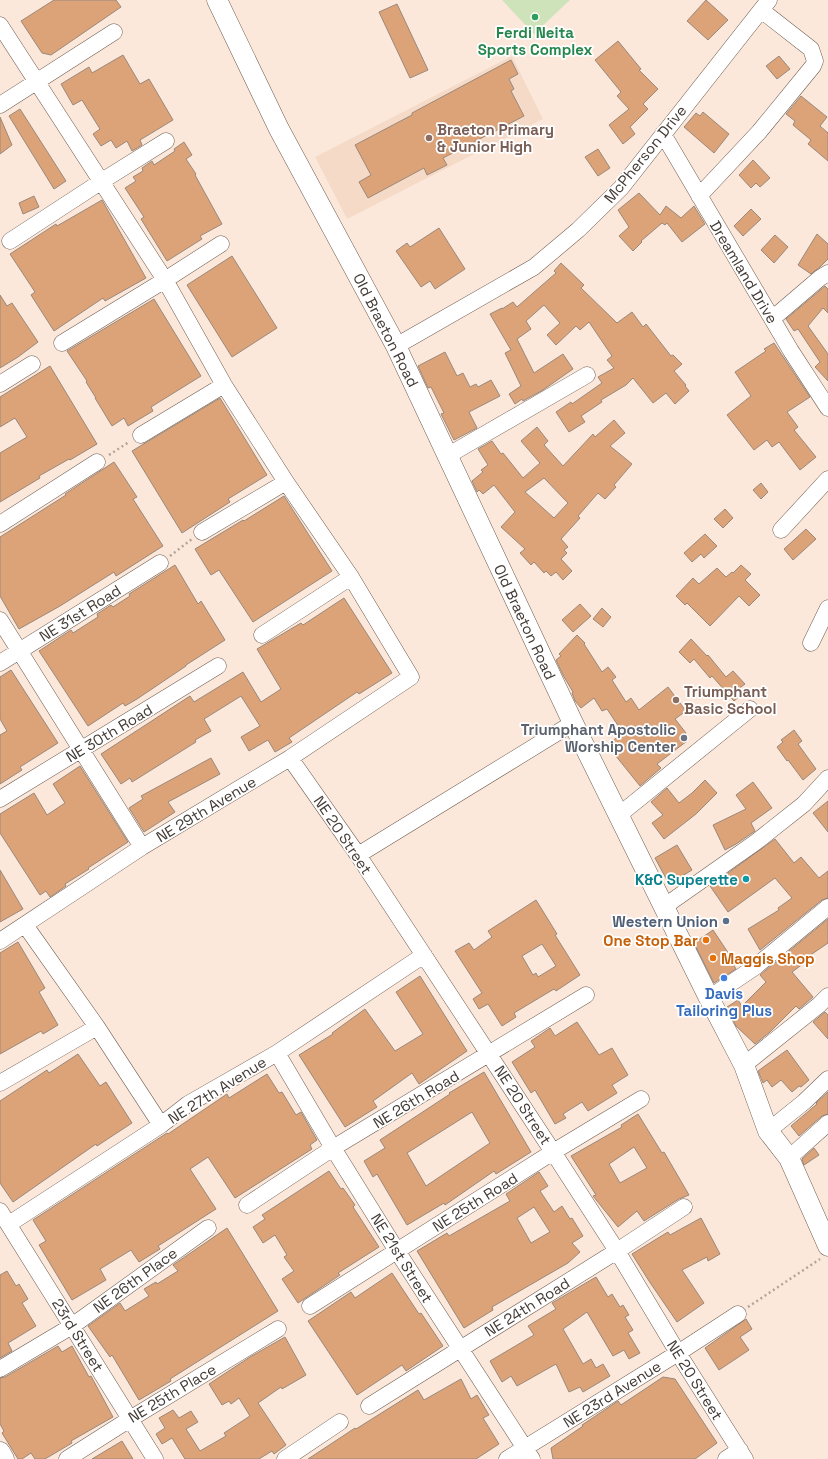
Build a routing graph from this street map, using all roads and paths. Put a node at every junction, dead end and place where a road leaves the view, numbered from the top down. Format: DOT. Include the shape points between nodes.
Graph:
graph roads {
  1 [pos="217,0"];
  2 [pos="765,5"];
  3 [pos="0,25"];
  4 [pos="114,32"];
  5 [pos="38,82"];
  6 [pos="0,105"];
  7 [pos="663,134"];
  8 [pos="166,141"];
  9 [pos="102,181"];
  10 [pos="700,196"];
  11 [pos="10,241"];
  12 [pos="221,244"];
  13 [pos="828,273"];
  14 [pos="165,280"];
  15 [pos="772,319"];
  16 [pos="62,343"];
  17 [pos="396,346"];
  18 [pos="32,364"];
  19 [pos="587,375"];
  20 [pos="0,384"];
  21 [pos="224,385"];
  22 [pos="825,397"];
  23 [pos="141,435"];
  24 [pos="447,456"];
  25 [pos="97,462"];
  26 [pos="828,479"];
  27 [pos="286,482"];
  28 [pos="0,524"];
  29 [pos="781,530"];
  30 [pos="202,532"];
  31 [pos="160,563"];
  32 [pos="351,577"];
  33 [pos="828,608"];
  34 [pos="0,620"];
  35 [pos="262,635"];
  36 [pos="812,643"];
  37 [pos="19,651"];
  38 [pos="0,663"];
  39 [pos="218,666"];
  40 [pos="750,709"];
  41 [pos="573,723"];
  42 [pos="81,750"];
  43 [pos="290,758"];
  44 [pos="828,778"];
  45 [pos="0,799"];
  46 [pos="619,815"];
  47 [pos="142,847"];
  48 [pos="358,855"];
  49 [pos="665,906"];
  50 [pos="828,907"];
  51 [pos="26,925"];
  52 [pos="0,941"];
  53 [pos="424,955"];
  54 [pos="586,996"];
  55 [pos="828,996"];
  56 [pos="709,998"];
  57 [pos="96,1027"];
  58 [pos="276,1053"];
  59 [pos="489,1054"];
  60 [pos="744,1065"];
  61 [pos="828,1079"];
  62 [pos="0,1083"];
  63 [pos="641,1099"];
  64 [pos="828,1123"];
  65 [pos="161,1124"];
  66 [pos="768,1131"];
  67 [pos="333,1148"];
  68 [pos="553,1152"];
  69 [pos="789,1158"];
  70 [pos="247,1204"];
  71 [pos="684,1207"];
  72 [pos="4,1217"];
  73 [pos="208,1228"];
  74 [pos="397,1251"];
  75 [pos="617,1251"];
  76 [pos="825,1252"];
  77 [pos="310,1306"];
  78 [pos="738,1314"];
  79 [pos="72,1326"];
  80 [pos="278,1329"];
  81 [pos="460,1349"];
  82 [pos="678,1353"];
  83 [pos="0,1368"];
  84 [pos="369,1406"];
  85 [pos="130,1419"];
  86 [pos="340,1422"];
  87 [pos="0,1452"];
  88 [pos="528,1453"];
  89 [pos="742,1455"];
  90 [pos="4,1459"];
  91 [pos="67,1459"];
  92 [pos="155,1459"];
  93 [pos="285,1459"];
  94 [pos="507,1459"];
  95 [pos="726,1459"];
  1 -- 17 [label="street, Old Braeton Road" via="279,130"];
  2 -- 7 [label="street, McPherson Drive"];
  2 -- 10 [label="street" via="811,49 815,61 759,132"];
  3 -- 5 [label="street"];
  4 -- 5 [label="street"];
  5 -- 6 [label="street"];
  5 -- 9 [label="street"];
  7 -- 10 [label="street, Dreamland Drive"];
  7 -- 17 [label="street, McPherson Drive" via="621,188 578,230 534,267"];
  8 -- 9 [label="street"];
  9 -- 11 [label="street"];
  9 -- 14 [label="street"];
  10 -- 15 [label="street, Dreamland Drive"];
  12 -- 14 [label="street"];
  13 -- 15 [label="street"];
  14 -- 16 [label="street"];
  14 -- 21 [label="street"];
  15 -- 22 [label="street, Dreamland Drive"];
  17 -- 24 [label="street, Old Braeton Road"];
  18 -- 20 [label="street"];
  19 -- 24 [label="street"];
  21 -- 23 [label="street"];
  21 -- 27 [label="street"];
  23 -- 25 [label="path"];
  24 -- 41 [label="street, Old Braeton Road"];
  25 -- 28 [label="street"];
  26 -- 29 [label="street"];
  27 -- 30 [label="street"];
  27 -- 32 [label="street"];
  30 -- 31 [label="path"];
  31 -- 37 [label="street, NE 31st Road"];
  32 -- 35 [label="street"];
  32 -- 43 [label="street, NE 29th Avenue" via="411,677"];
  33 -- 36 [label="street"];
  34 -- 37 [label="street"];
  37 -- 38 [label="street, NE 31st Road"];
  37 -- 42 [label="street"];
  39 -- 42 [label="street, NE 30th Road"];
  40 -- 46 [label="street"];
  41 -- 46 [label="street, Old Braeton Road"];
  41 -- 48 [label="street"];
  42 -- 45 [label="street, NE 30th Road"];
  42 -- 47 [label="street"];
  43 -- 47 [label="street, NE 29th Avenue"];
  43 -- 48 [label="street, NE 20 Street"];
  44 -- 49 [label="street" via="804,804 756,842"];
  46 -- 49 [label="street, Old Braeton Road"];
  47 -- 51 [label="street, NE 29th Avenue"];
  48 -- 53 [label="street, NE 20 Street"];
  49 -- 56 [label="street, Old Braeton Road"];
  50 -- 56 [label="street" via="755,967"];
  51 -- 52 [label="street, NE 29th Avenue"];
  51 -- 57 [label="street"];
  53 -- 58 [label="street, NE 27th Avenue"];
  53 -- 59 [label="street, NE 20 Street"];
  54 -- 59 [label="street, NE 26th Road"];
  55 -- 60 [label="street"];
  56 -- 60 [label="street, Old Braeton Road"];
  57 -- 62 [label="street"];
  57 -- 65 [label="street"];
  58 -- 65 [label="street, NE 27th Avenue" via="188,1104"];
  58 -- 67 [label="street, NE 21st Street"];
  59 -- 67 [label="street, NE 26th Road"];
  59 -- 68 [label="street, NE 20 Street"];
  60 -- 66 [label="street, Old Braeton Road"];
  61 -- 66 [label="street"];
  63 -- 68 [label="street, NE 25th Road"];
  64 -- 69 [label="street"];
  65 -- 72 [label="street, NE 27th Avenue"];
  66 -- 69 [label="street, Old Braeton Road"];
  67 -- 70 [label="street, NE 26th Road"];
  67 -- 74 [label="street, NE 21st Street"];
  68 -- 74 [label="street, NE 25th Road"];
  68 -- 75 [label="street, NE 20 Street"];
  69 -- 76 [label="street, Old Braeton Road"];
  71 -- 75 [label="street, NE 24th Road"];
  72 -- 79 [label="street, 23rd Street"];
  73 -- 79 [label="street, NE 26th Place"];
  74 -- 77 [label="street, NE 25th Road"];
  74 -- 81 [label="street, NE 21st Street"];
  75 -- 81 [label="street, NE 24th Road"];
  75 -- 82 [label="street, NE 20 Street"];
  76 -- 78 [label="path"];
  78 -- 82 [label="street, NE 23rd Avenue"];
  79 -- 83 [label="street, NE 26th Place"];
  79 -- 85 [label="street, 23rd Street"];
  80 -- 85 [label="street, NE 25th Place"];
  81 -- 84 [label="street, NE 24th Road"];
  81 -- 88 [label="street, NE 21st Street"];
  82 -- 88 [label="street, NE 23rd Avenue"];
  82 -- 89 [label="street, NE 20 Street"];
  85 -- 91 [label="street, NE 25th Place"];
  85 -- 92 [label="street, 23rd Street"];
  86 -- 93 [label="street"];
  87 -- 90 [label="street"];
  88 -- 94 [label="street, NE 23rd Avenue"];
  89 -- 95 [label="street"];
}
